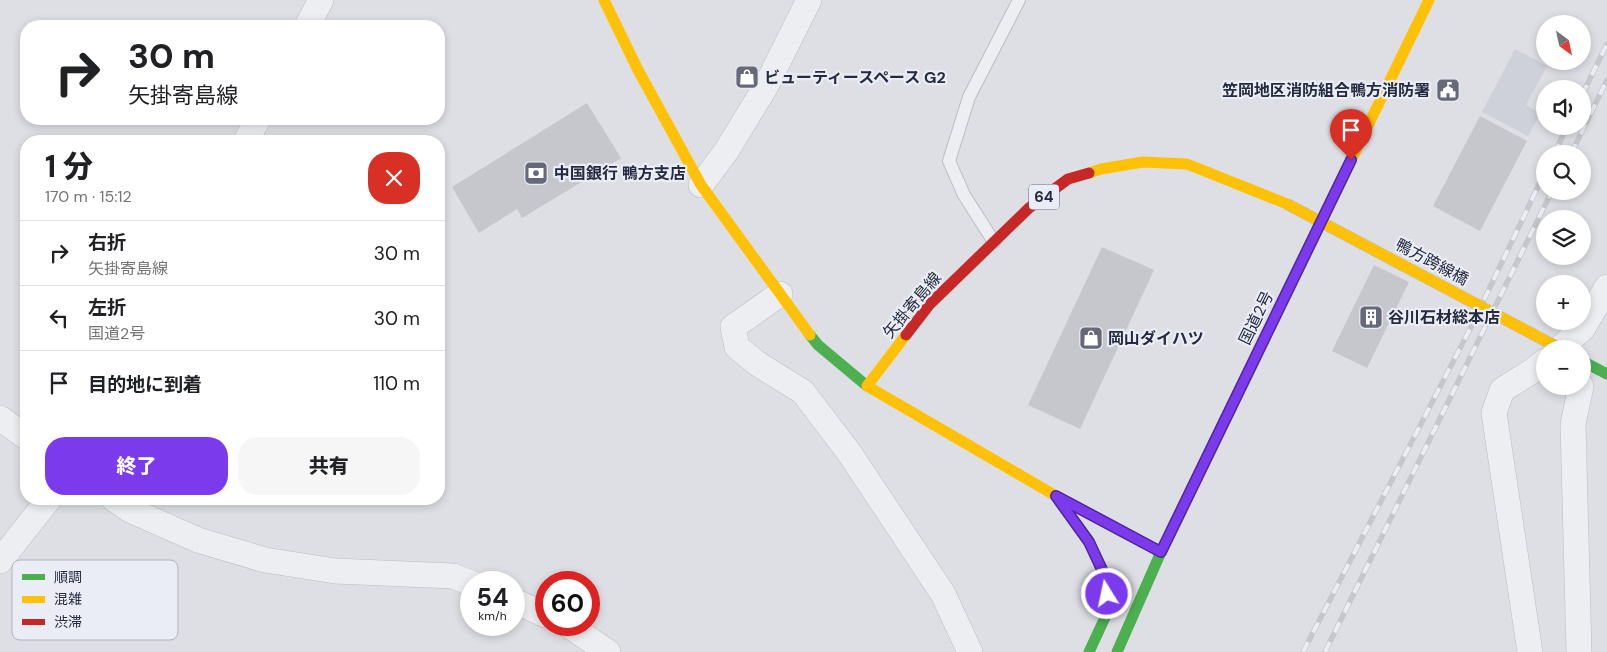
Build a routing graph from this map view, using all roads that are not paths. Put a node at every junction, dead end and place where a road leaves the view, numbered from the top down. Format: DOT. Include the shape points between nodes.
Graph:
graph roads {
  1 [pos="321,0"];
  2 [pos="604,0"];
  3 [pos="809,0"];
  4 [pos="1018,0"];
  5 [pos="1429,0"];
  6 [pos="310,20"];
  7 [pos="701,185"];
  8 [pos="1287,204"];
  9 [pos="994,242"];
  10 [pos="1607,287"];
  11 [pos="780,294"];
  12 [pos="1543,340"];
  13 [pos="1570,340"];
  14 [pos="1536,368"];
  15 [pos="868,386"];
  16 [pos="1583,395"];
  17 [pos="0,418"];
  18 [pos="20,433"];
  19 [pos="1056,496"];
  20 [pos="44,505"];
  21 [pos="123,505"];
  22 [pos="1161,552"];
  23 [pos="0,561"];
  24 [pos="460,578"];
  25 [pos="584,636"];
  26 [pos="608,652"];
  27 [pos="970,652"];
  28 [pos="1089,652"];
  29 [pos="1117,652"];
  30 [pos="1530,652"];
  31 [pos="1579,652"];
  1 -- 6 [label="street"];
  2 -- 7 [label="main road"];
  3 -- 7 [label="street" via="766,86"];
  4 -- 9 [label="lane" via="969,96 949,161 964,195"];
  5 -- 22 [label="main road, 国道2号"];
  7 -- 11 [label="main road"];
  8 -- 9 [label="main road, 矢掛寄島線 / 64" via="1187,164 1144,162 1101,169 1068,179 1028,208"];
  8 -- 12 [label="main road, 鴨方跨線橋 / 64, bridge"];
  9 -- 15 [label="main road, 矢掛寄島線 / 64" via="930,304"];
  10 -- 13 [label="street" via="1583,328"];
  11 -- 15 [label="main road" via="818,345"];
  11 -- 27 [label="street" via="733,327 737,347 803,392 850,454 943,594"];
  14 -- 30 [label="street" via="1502,390 1494,413"];
  15 -- 19 [label="main road"];
  16 -- 31 [label="street" via="1573,424"];
  17 -- 18 [label="street"];
  19 -- 22 [label="main road"];
  19 -- 28 [label="main road" via="1089,542 1105,576 1108,611"];
  20 -- 23 [label="street"];
  21 -- 24 [label="street" via="198,540 265,560 335,571"];
  22 -- 29 [label="main road, 国道2号"];
  25 -- 26 [label="street"];
}
